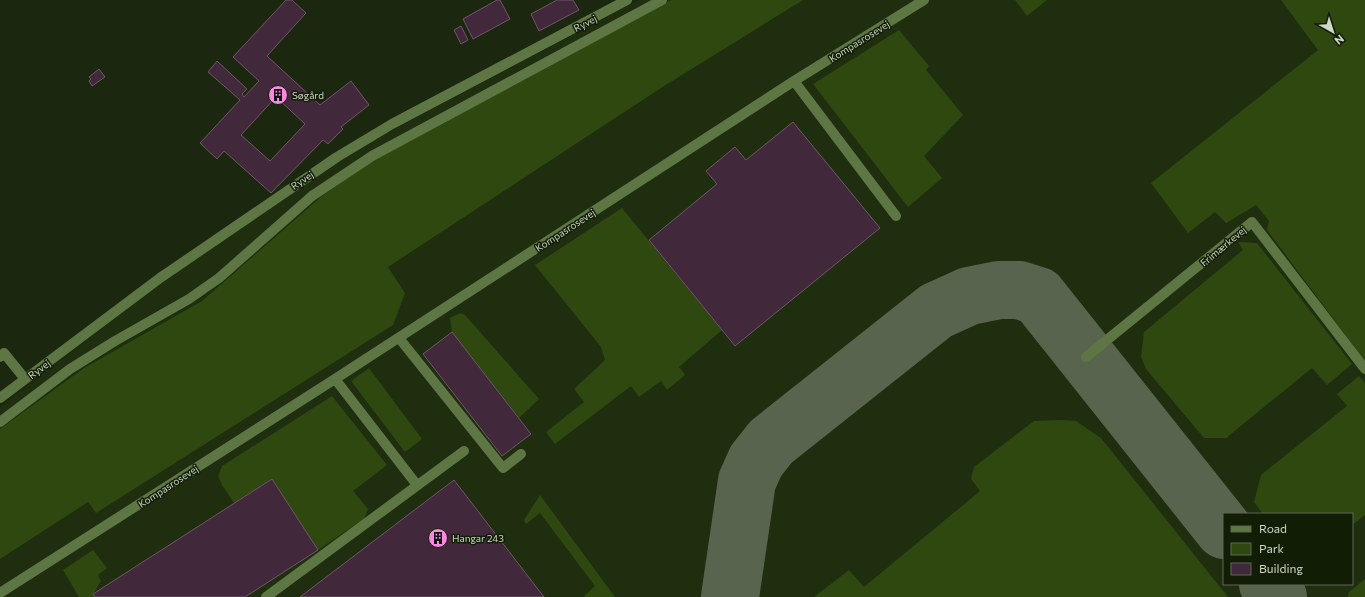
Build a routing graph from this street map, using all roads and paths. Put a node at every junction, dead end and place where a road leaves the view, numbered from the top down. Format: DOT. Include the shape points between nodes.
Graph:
graph roads {
  1 [pos="628,0"];
  2 [pos="662,0"];
  3 [pos="924,0"];
  4 [pos="794,81"];
  5 [pos="896,216"];
  6 [pos="399,338"];
  7 [pos="0,357"];
  8 [pos="1086,357"];
  9 [pos="1365,370"];
  10 [pos="25,379"];
  11 [pos="335,379"];
  12 [pos="0,398"];
  13 [pos="0,422"];
  14 [pos="464,451"];
  15 [pos="521,454"];
  16 [pos="417,485"];
  17 [pos="0,593"];
  18 [pos="266,597"];
  1 -- 10 [label="street, Ryvej" via="392,124 337,156 160,278"];
  2 -- 13 [label="street" via="372,156 312,196 219,278 189,299 70,370"];
  3 -- 4 [label="street, Kompasrosevej"];
  4 -- 5 [label="street"];
  4 -- 6 [label="street, Kompasrosevej"];
  6 -- 11 [label="street, Kompasrosevej"];
  6 -- 15 [label="street" via="503,468"];
  7 -- 10 [label="street" via="4,354"];
  8 -- 9 [label="street, Frimærkevej" via="1252,222"];
  10 -- 12 [label="street, Ryvej"];
  11 -- 16 [label="street"];
  11 -- 17 [label="street, Kompasrosevej"];
  14 -- 16 [label="street"];
  16 -- 18 [label="street"];
}
